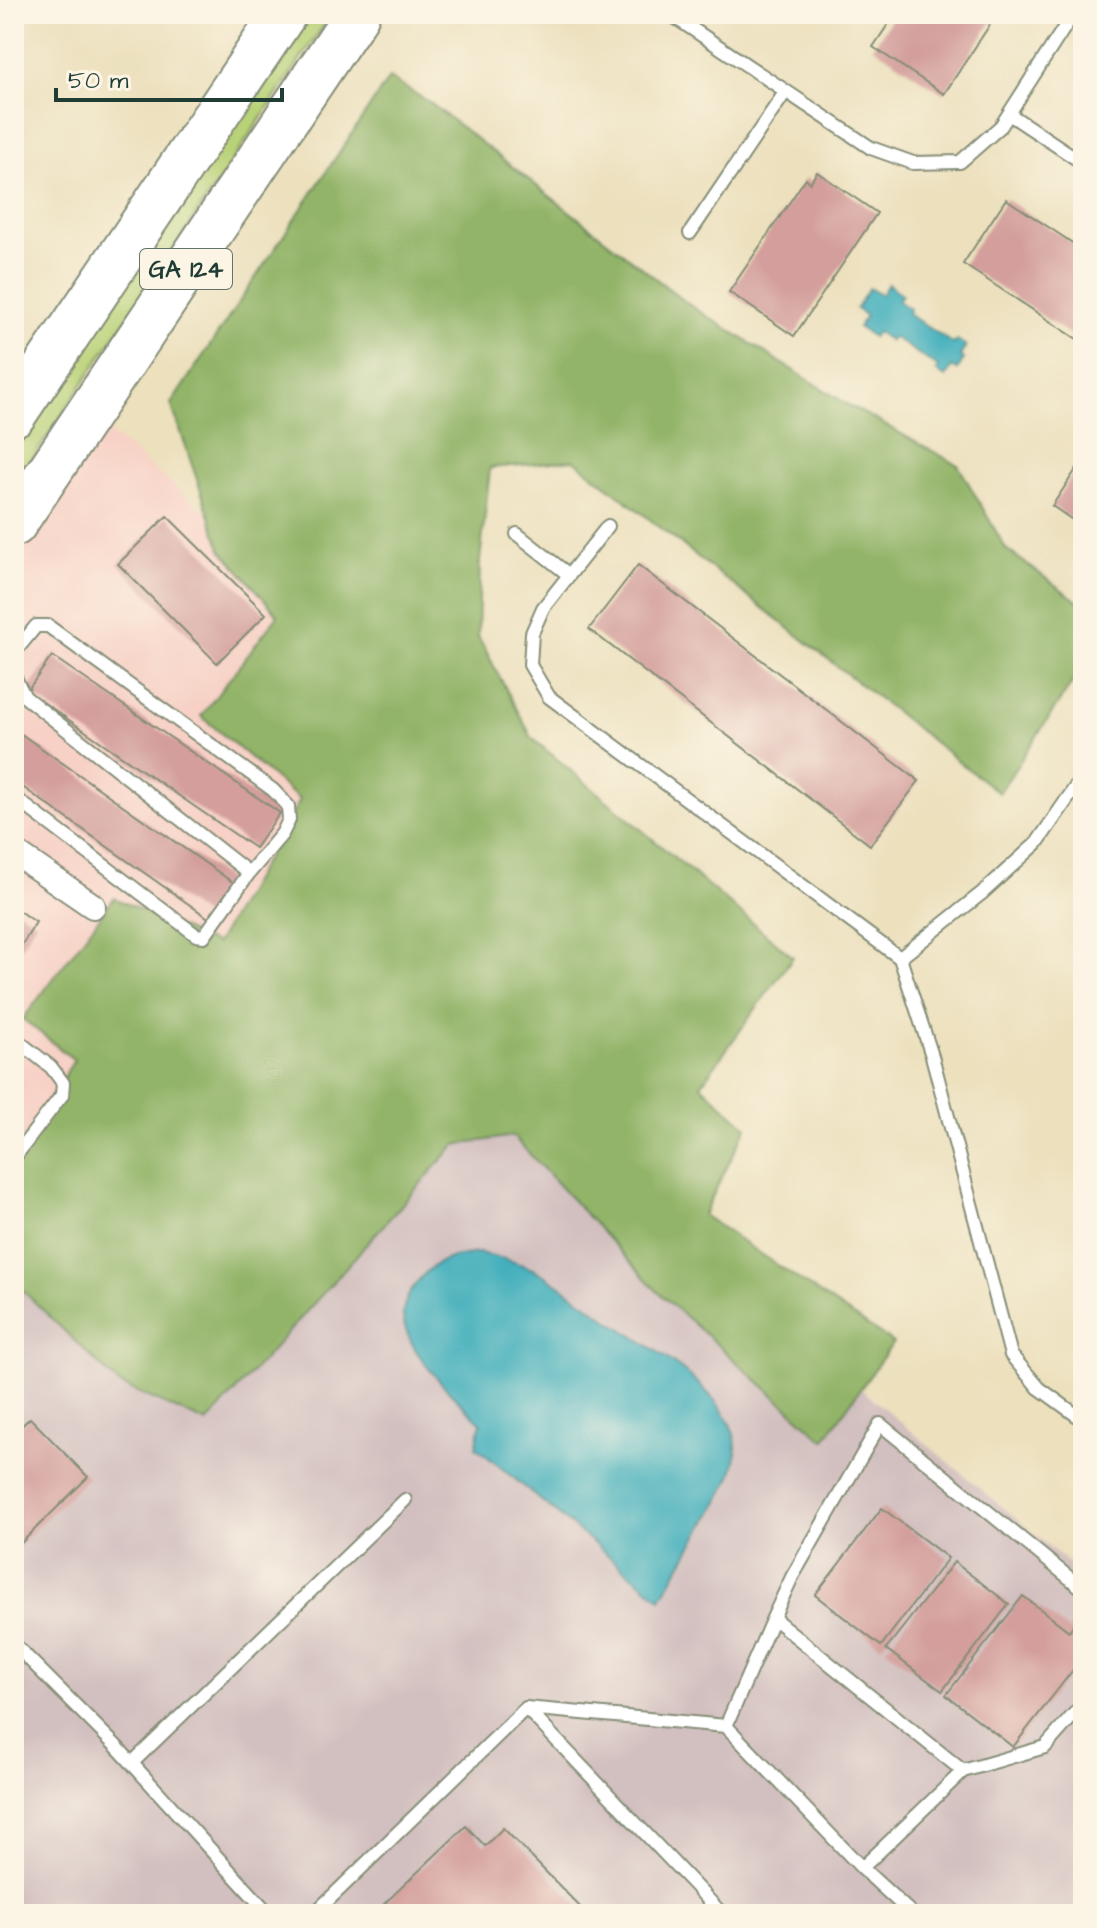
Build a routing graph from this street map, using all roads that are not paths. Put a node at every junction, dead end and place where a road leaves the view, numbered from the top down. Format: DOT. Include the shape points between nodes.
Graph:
graph roads {
  1 [pos="284,14"];
  2 [pos="357,14"];
  3 [pos="1073,14"];
  4 [pos="679,17"];
  5 [pos="786,91"];
  6 [pos="1009,114"];
  7 [pos="1083,163"];
  8 [pos="690,233"];
  9 [pos="14,414"];
  10 [pos="14,524"];
  11 [pos="608,526"];
  12 [pos="517,534"];
  13 [pos="569,575"];
  14 [pos="14,653"];
  15 [pos="14,676"];
  16 [pos="1083,772"];
  17 [pos="14,797"];
  18 [pos="14,852"];
  19 [pos="249,873"];
  20 [pos="93,906"];
  21 [pos="900,958"];
  22 [pos="14,1038"];
  23 [pos="14,1158"];
  24 [pos="1083,1420"];
  25 [pos="405,1500"];
  26 [pos="1083,1589"];
  27 [pos="773,1618"];
  28 [pos="14,1644"];
  29 [pos="1083,1704"];
  30 [pos="526,1708"];
  31 [pos="726,1726"];
  32 [pos="132,1763"];
  33 [pos="963,1771"];
  34 [pos="862,1868"];
  35 [pos="269,1914"];
  36 [pos="314,1914"];
  37 [pos="722,1914"];
  38 [pos="912,1914"];
  1 -- 9 [label="highway, GA 124"];
  2 -- 10 [label="highway, GA 124"];
  3 -- 6 [label="lane"];
  4 -- 5 [label="lane"];
  5 -- 6 [label="lane" via="871,148 913,163 960,162"];
  5 -- 8 [label="lane"];
  6 -- 7 [label="lane"];
  11 -- 13 [label="lane"];
  12 -- 13 [label="lane"];
  13 -- 21 [label="lane" via="543,608 532,633 530,665 549,697"];
  14 -- 19 [label="lane" via="36,626 48,626 273,790 288,806 289,820"];
  15 -- 19 [label="lane" via="25,697"];
  16 -- 21 [label="lane" via="1037,843"];
  17 -- 19 [label="lane" via="196,935 204,936"];
  18 -- 20 [label="street"];
  21 -- 24 [label="lane" via="932,1056 1011,1355 1039,1388"];
  22 -- 23 [label="lane" via="63,1083 62,1095"];
  25 -- 32 [label="lane"];
  26 -- 27 [label="lane" via="880,1424"];
  27 -- 31 [label="lane"];
  27 -- 33 [label="lane"];
  28 -- 32 [label="lane"];
  29 -- 33 [label="lane" via="1045,1747"];
  30 -- 31 [label="lane"];
  30 -- 36 [label="lane"];
  30 -- 37 [label="lane"];
  31 -- 34 [label="lane"];
  32 -- 35 [label="lane"];
  33 -- 34 [label="lane"];
  34 -- 38 [label="lane"];
}
